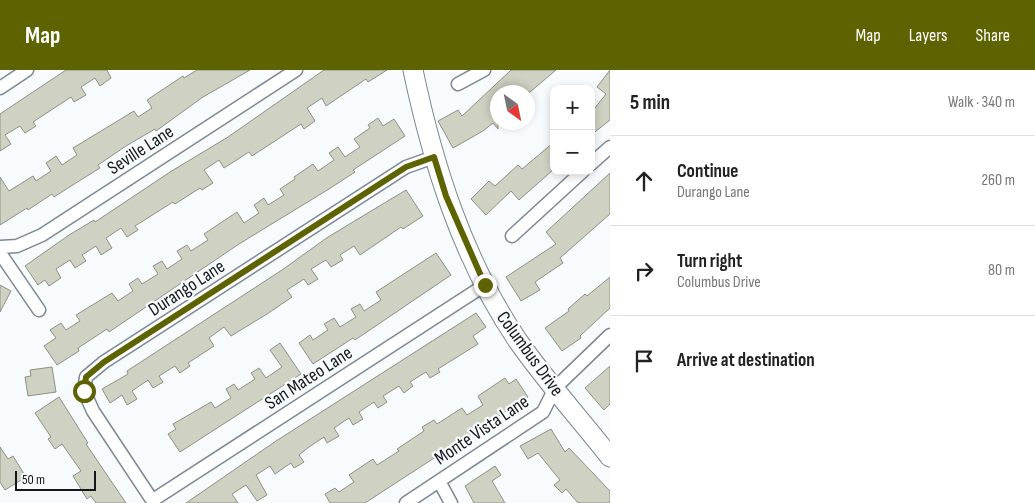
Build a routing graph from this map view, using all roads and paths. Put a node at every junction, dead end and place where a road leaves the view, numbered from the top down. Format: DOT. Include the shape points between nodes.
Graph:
graph roads {
  1 [pos="27,70"];
  2 [pos="296,70"];
  3 [pos="414,70"];
  4 [pos="484,70"];
  5 [pos="458,84"];
  6 [pos="0,88"];
  7 [pos="610,147"];
  8 [pos="434,157"];
  9 [pos="595,160"];
  10 [pos="579,175"];
  11 [pos="512,236"];
  12 [pos="0,247"];
  13 [pos="0,253"];
  14 [pos="485,285"];
  15 [pos="39,310"];
  16 [pos="610,335"];
  17 [pos="555,388"];
  18 [pos="610,457"];
  19 [pos="439,481"];
  20 [pos="154,502"];
  21 [pos="406,503"];
  22 [pos="451,503"];
  1 -- 6 [label="street"];
  2 -- 12 [label="street, Seville Lane" via="42,234 17,246"];
  3 -- 8 [label="street, Columbus Drive"];
  4 -- 5 [label="street"];
  7 -- 9 [label="street"];
  8 -- 14 [label="street, Columbus Drive" via="446,196"];
  8 -- 20 [label="street, Durango Lane" via="406,167 104,362 86,377 84,391 93,411"];
  10 -- 11 [label="street"];
  13 -- 15 [label="street"];
  14 -- 17 [label="street, Columbus Drive" via="518,341"];
  14 -- 20 [label="street, San Mateo Lane"];
  16 -- 17 [label="street, Monte Vista Lane"];
  17 -- 18 [label="street, Columbus Drive"];
  17 -- 19 [label="street, Monte Vista Lane" via="543,412"];
  19 -- 21 [label="street, Monte Vista Lane"];
  19 -- 22 [label="street"];
}
